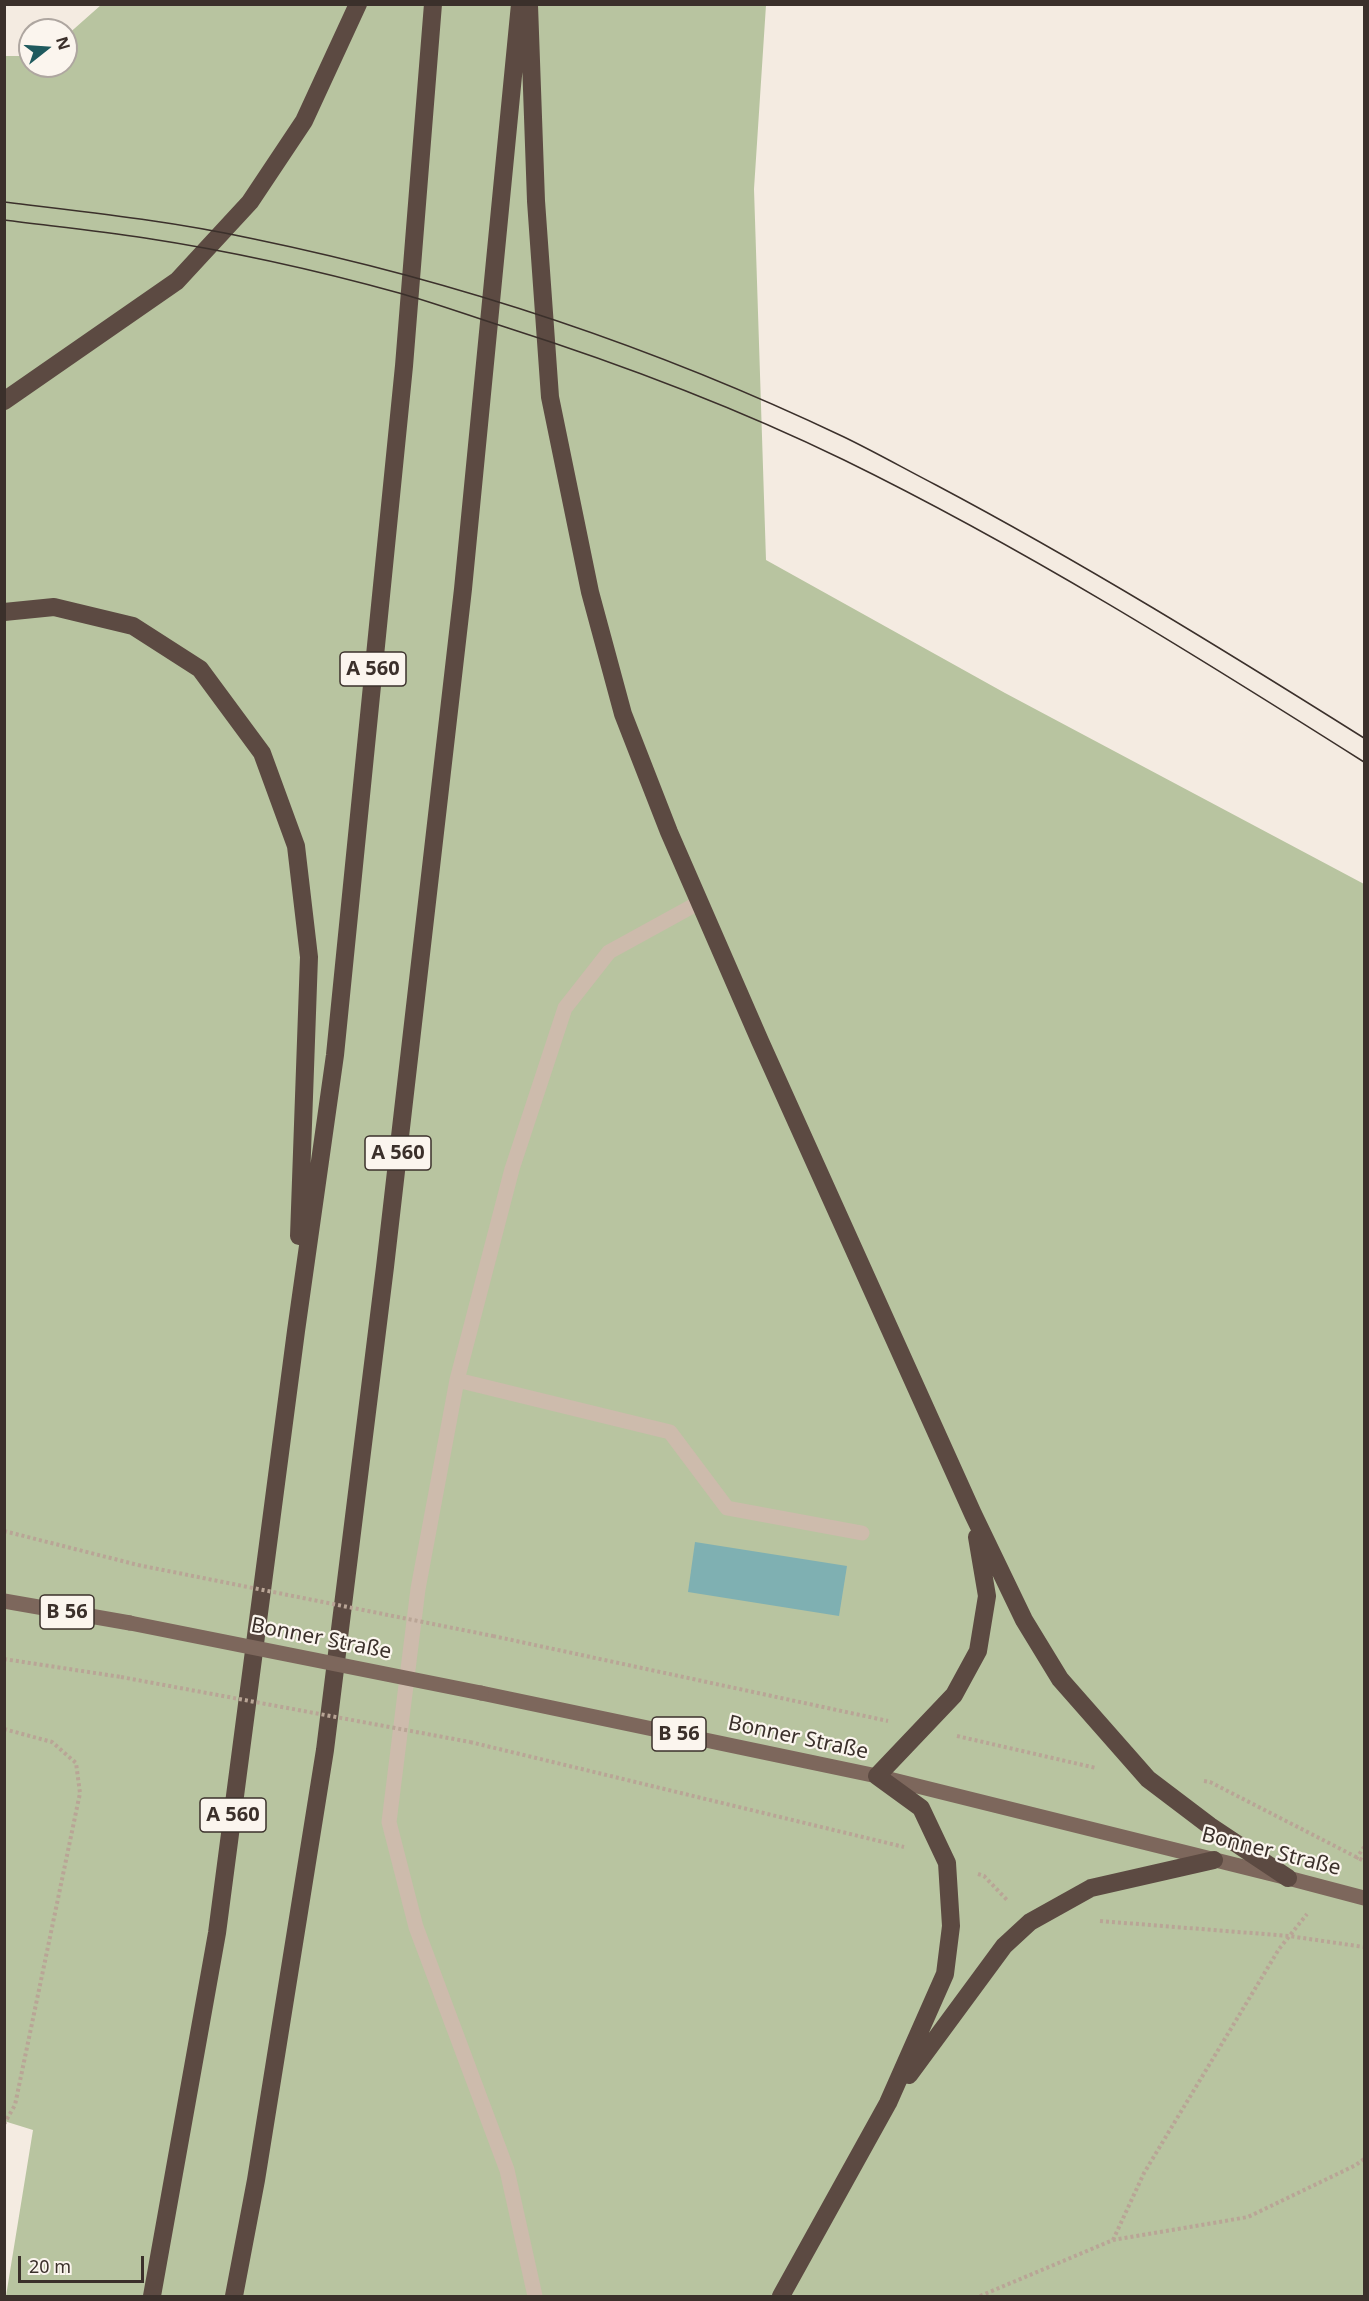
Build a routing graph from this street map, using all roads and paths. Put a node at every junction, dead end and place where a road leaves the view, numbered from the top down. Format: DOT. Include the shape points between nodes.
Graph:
graph roads {
  1 [pos="358,4"];
  2 [pos="433,4"];
  3 [pos="520,4"];
  4 [pos="529,4"];
  5 [pos="4,401"];
  6 [pos="4,612"];
  7 [pos="700,902"];
  8 [pos="296,1331"];
  9 [pos="457,1380"];
  10 [pos="973,1514"];
  11 [pos="4,1531"];
  12 [pos="862,1533"];
  13 [pos="4,1601"];
  14 [pos="493,1636"];
  15 [pos="4,1659"];
  16 [pos="4,1729"];
  17 [pos="877,1776"];
  18 [pos="1365,1847"];
  19 [pos="1214,1860"];
  20 [pos="1365,1861"];
  21 [pos="947,1863"];
  22 [pos="1288,1878"];
  23 [pos="1365,1898"];
  24 [pos="1030,1922"];
  25 [pos="1091,1924"];
  26 [pos="1289,1936"];
  27 [pos="1365,1947"];
  28 [pos="888,2103"];
  29 [pos="4,2124"];
  30 [pos="1365,2159"];
  31 [pos="1113,2240"];
  32 [pos="152,2296"];
  33 [pos="234,2296"];
  34 [pos="535,2296"];
  35 [pos="781,2296"];
  36 [pos="980,2296"];
  1 -- 5 [label="highway" via="304,121 250,202 177,280"];
  2 -- 8 [label="highway, A 560" via="404,366 335,1055"];
  3 -- 33 [label="highway, A 560" via="463,589 325,1750"];
  4 -- 7 [label="highway" via="536,201 550,397 590,592 623,714"];
  6 -- 8 [label="highway" via="54,607 133,626 200,669 262,753 296,846 309,957"];
  7 -- 9 [label="lane" via="609,952 565,1008 512,1169"];
  7 -- 10 [label="highway"];
  8 -- 32 [label="highway, A 560" via="217,1933"];
  9 -- 12 [label="lane" via="670,1432 727,1508"];
  9 -- 34 [label="lane" via="418,1589 389,1822 416,1927 507,2170"];
  10 -- 17 [label="highway" via="987,1596 978,1651 954,1695"];
  10 -- 22 [label="highway" via="1030,1630 1060,1679 1101,1728 1148,1779"];
  11 -- 14 [label="path, bridge" via="138,1565"];
  13 -- 17 [label="main road, Bonner Straße / B 56, bridge" via="481,1693"];
  15 -- 21 [label="path, bridge" via="470,1742 916,1850"];
  16 -- 29 [label="path" via="52,1742 76,1763 80,1793 15,2105"];
  17 -- 19 [label="main road, Bonner Straße"];
  17 -- 21 [label="highway" via="921,1808"];
  18 -- 20 [label="path" via="1356,1858"];
  19 -- 22 [label="main road, Bonner Straße"];
  19 -- 24 [label="highway" via="1091,1888"];
  21 -- 24 [label="path" via="984,1876"];
  21 -- 28 [label="highway" via="951,1926 945,1974"];
  22 -- 23 [label="main road, Bonner Straße"];
  24 -- 28 [label="highway" via="1004,1946"];
  25 -- 26 [label="path" via="1103,1920"];
  26 -- 27 [label="path"];
  26 -- 31 [label="path" via="1144,2173"];
  28 -- 35 [label="highway"];
  30 -- 31 [label="path" via="1248,2217"];
  31 -- 36 [label="path"];
}
